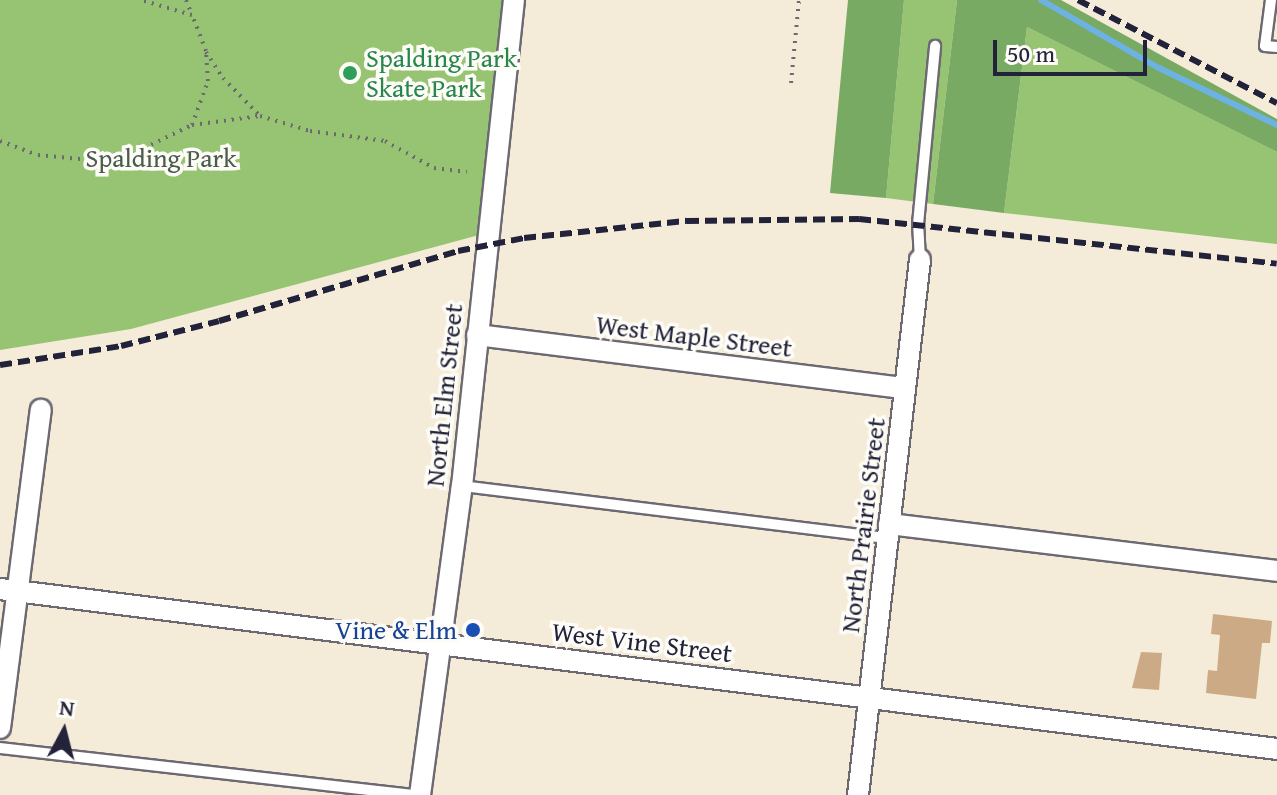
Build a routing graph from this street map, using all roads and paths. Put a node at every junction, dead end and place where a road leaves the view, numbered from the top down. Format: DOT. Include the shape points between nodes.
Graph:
graph roads {
  1 [pos="141,0"];
  2 [pos="186,0"];
  3 [pos="514,0"];
  4 [pos="799,0"];
  5 [pos="1271,0"];
  6 [pos="192,15"];
  7 [pos="935,46"];
  8 [pos="1277,47"];
  9 [pos="206,51"];
  10 [pos="791,83"];
  11 [pos="260,116"];
  12 [pos="192,125"];
  13 [pos="0,141"];
  14 [pos="467,172"];
  15 [pos="920,260"];
  16 [pos="477,335"];
  17 [pos="905,388"];
  18 [pos="41,410"];
  19 [pos="462,486"];
  20 [pos="889,531"];
  21 [pos="1277,571"];
  22 [pos="8,590"];
  23 [pos="441,644"];
  24 [pos="869,696"];
  25 [pos="0,728"];
  26 [pos="0,748"];
  27 [pos="1277,749"];
  28 [pos="410,795"];
  29 [pos="420,795"];
  30 [pos="858,795"];
  1 -- 6 [label="path"];
  2 -- 6 [label="path"];
  3 -- 16 [label="street, North Elm Street"];
  4 -- 10 [label="path"];
  5 -- 8 [label="lane" via="1265,46"];
  6 -- 9 [label="path"];
  7 -- 15 [label="lane" via="918,224"];
  9 -- 11 [label="path" via="223,78"];
  9 -- 12 [label="path" via="208,81"];
  11 -- 12 [label="path"];
  11 -- 14 [label="path" via="310,131 385,141 434,168"];
  12 -- 13 [label="path" via="144,148 91,160 38,155"];
  15 -- 17 [label="street, North Prairie Street"];
  16 -- 17 [label="street, West Maple Street"];
  16 -- 19 [label="street, North Elm Street"];
  17 -- 20 [label="street, North Prairie Street"];
  18 -- 22 [label="street" via="19,565"];
  19 -- 20 [label="lane"];
  19 -- 23 [label="street, North Elm Street"];
  20 -- 21 [label="street"];
  20 -- 24 [label="street, North Prairie Street"];
  22 -- 23 [label="street, West Vine Street"];
  22 -- 25 [label="street"];
  23 -- 24 [label="street, West Vine Street"];
  23 -- 29 [label="street, North Elm Street"];
  24 -- 27 [label="street, West Vine Street"];
  24 -- 30 [label="street, North Prairie Street"];
  26 -- 28 [label="lane"];
}
